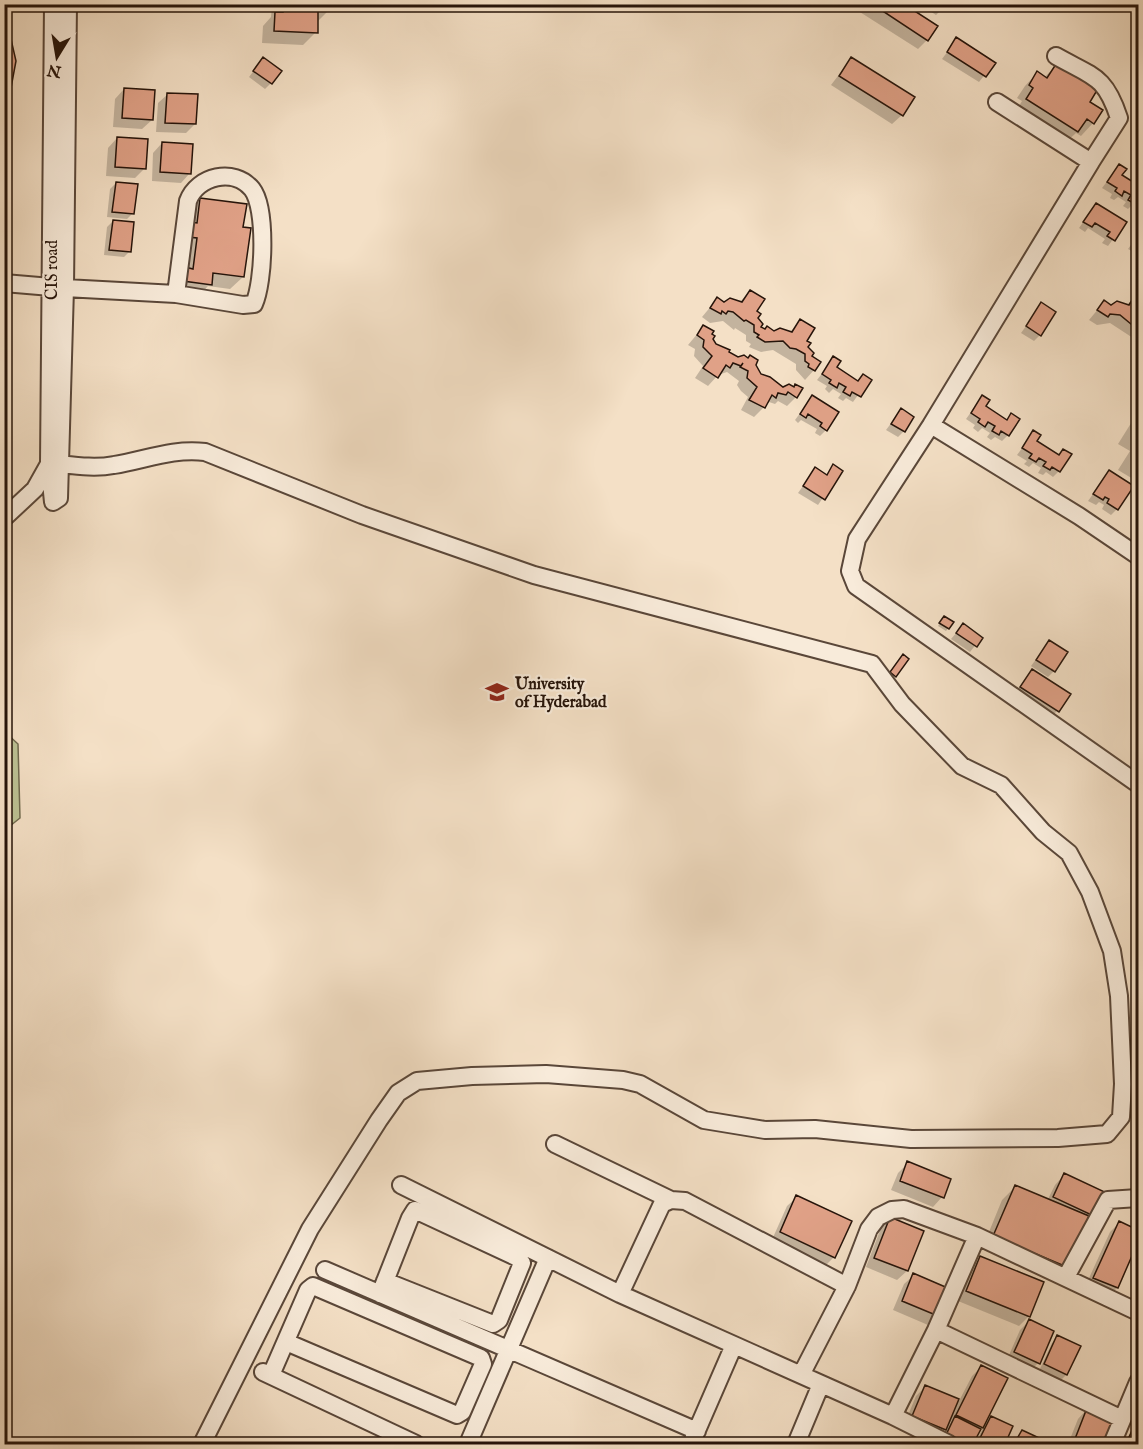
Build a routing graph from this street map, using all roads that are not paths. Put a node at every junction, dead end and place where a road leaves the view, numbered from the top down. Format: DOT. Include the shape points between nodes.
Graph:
graph roads {
  1 [pos="53,4"];
  2 [pos="68,4"];
  3 [pos="1056,56"];
  4 [pos="997,102"];
  5 [pos="1091,162"];
  6 [pos="4,283"];
  7 [pos="58,287"];
  8 [pos="176,294"];
  9 [pos="931,425"];
  10 [pos="54,464"];
  11 [pos="4,518"];
  12 [pos="1138,556"];
  13 [pos="1138,784"];
  14 [pos="555,1144"];
  15 [pos="401,1185"];
  16 [pos="1138,1198"];
  17 [pos="671,1200"];
  18 [pos="977,1236"];
  19 [pos="548,1258"];
  20 [pos="325,1270"];
  21 [pos="1065,1276"];
  22 [pos="847,1286"];
  23 [pos="382,1287"];
  24 [pos="620,1294"];
  25 [pos="1138,1312"];
  26 [pos="936,1330"];
  27 [pos="285,1342"];
  28 [pos="734,1345"];
  29 [pos="508,1351"];
  30 [pos="801,1375"];
  31 [pos="1138,1382"];
  32 [pos="821,1384"];
  33 [pos="893,1416"];
  34 [pos="1122,1419"];
  35 [pos="694,1438"];
  36 [pos="202,1444"];
  37 [pos="416,1444"];
  38 [pos="468,1444"];
  39 [pos="796,1444"];
  40 [pos="949,1444"];
  41 [pos="1112,1444"];
  1 -- 7 [label="street, CIS road"];
  2 -- 7 [label="street"];
  3 -- 5 [label="street" via="1104,83 1117,110 1119,118"];
  4 -- 5 [label="street"];
  5 -- 9 [label="street"];
  6 -- 7 [label="street"];
  7 -- 8 [label="street"];
  7 -- 10 [label="street"];
  8 -- 8 [label="street" via="243,305 255,301 264,243 255,195 244,183 210,177 192,189"];
  9 -- 12 [label="street"];
  9 -- 13 [label="street" via="857,539 850,571 856,586"];
  10 -- 11 [label="street"];
  10 -- 36 [label="street" via="113,465 166,453 205,452 362,515 534,575 872,664 902,704 962,766 1001,785 1043,832 1070,853 1090,892 1112,951 1119,996 1121,1117 1107,1134 911,1139 815,1129 765,1130 704,1120 640,1084 623,1080 546,1074 417,1081 398,1093 310,1229"];
  14 -- 17 [label="street"];
  15 -- 19 [label="street"];
  16 -- 21 [label="street" via="1108,1200"];
  17 -- 22 [label="street" via="685,1201"];
  17 -- 24 [label="street" via="662,1204"];
  18 -- 21 [label="street"];
  18 -- 22 [label="street" via="904,1209 892,1210 878,1217 869,1229"];
  18 -- 26 [label="street"];
  19 -- 24 [label="street"];
  19 -- 29 [label="street"];
  20 -- 23 [label="street"];
  21 -- 25 [label="street"];
  22 -- 30 [label="street"];
  23 -- 23 [label="street" via="415,1210 522,1263 499,1320 493,1324"];
  23 -- 29 [label="street"];
  24 -- 28 [label="street"];
  26 -- 33 [label="street"];
  26 -- 34 [label="street"];
  27 -- 27 [label="street" via="313,1286 483,1362 462,1412 457,1415"];
  27 -- 37 [label="street" via="267,1373"];
  28 -- 30 [label="street"];
  28 -- 35 [label="street"];
  29 -- 35 [label="street"];
  29 -- 38 [label="street"];
  30 -- 32 [label="street"];
  31 -- 34 [label="street"];
  32 -- 33 [label="street"];
  32 -- 39 [label="street"];
  33 -- 40 [label="street"];
  34 -- 41 [label="street"];
}
